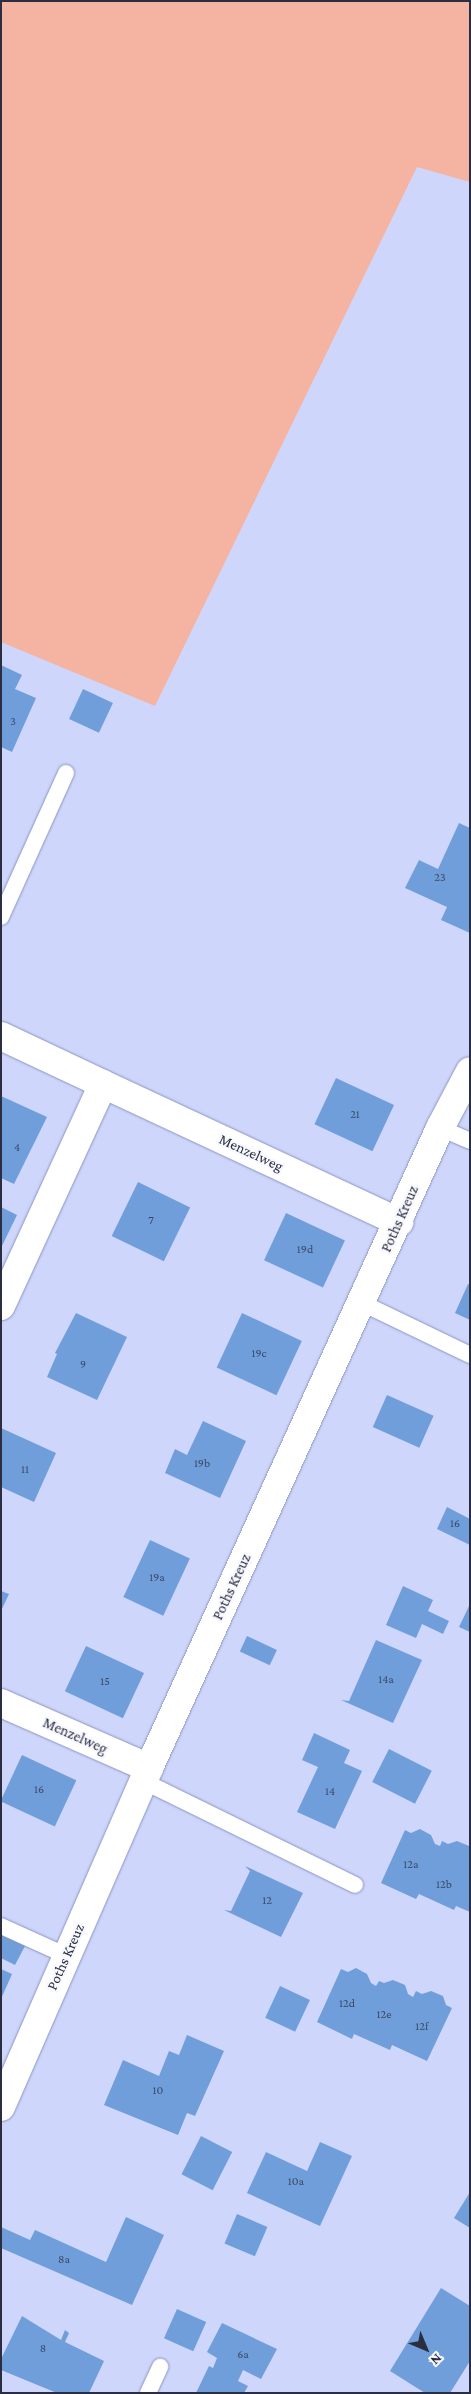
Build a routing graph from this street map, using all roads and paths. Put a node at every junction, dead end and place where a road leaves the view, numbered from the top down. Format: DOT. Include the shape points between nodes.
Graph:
graph roads {
  1 [pos="66,774"];
  2 [pos="1,917"];
  3 [pos="1,1036"];
  4 [pos="470,1071"];
  5 [pos="103,1084"];
  6 [pos="440,1128"];
  7 [pos="470,1141"];
  8 [pos="399,1222"];
  9 [pos="362,1303"];
  10 [pos="1,1306"];
  11 [pos="470,1355"];
  12 [pos="1,1703"];
  13 [pos="146,1775"];
  14 [pos="355,1885"];
  15 [pos="1,1926"];
  16 [pos="67,1956"];
  17 [pos="1,2107"];
  18 [pos="160,2367"];
  19 [pos="148,2393"];
  1 -- 2 [label="lane"];
  3 -- 5 [label="street, Menzelweg"];
  4 -- 6 [label="street, Poths Kreuz"];
  5 -- 8 [label="street, Menzelweg"];
  5 -- 10 [label="street"];
  6 -- 7 [label="lane"];
  6 -- 8 [label="street, Poths Kreuz"];
  8 -- 9 [label="street, Poths Kreuz"];
  9 -- 11 [label="lane"];
  9 -- 13 [label="street, Poths Kreuz"];
  12 -- 13 [label="street, Menzelweg"];
  13 -- 14 [label="lane"];
  13 -- 16 [label="street, Poths Kreuz"];
  15 -- 16 [label="lane"];
  16 -- 17 [label="street, Poths Kreuz"];
  18 -- 19 [label="lane"];
}
